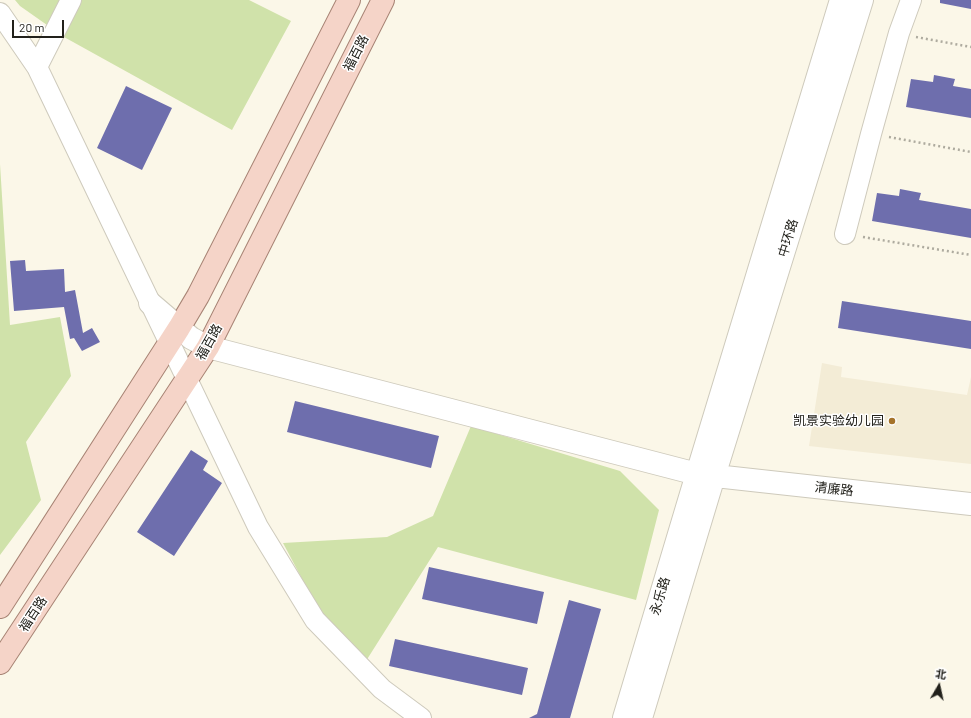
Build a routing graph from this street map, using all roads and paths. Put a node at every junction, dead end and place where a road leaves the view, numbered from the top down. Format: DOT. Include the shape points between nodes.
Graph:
graph roads {
  1 [pos="71,0"];
  2 [pos="349,0"];
  3 [pos="382,0"];
  4 [pos="842,0"];
  5 [pos="862,0"];
  6 [pos="906,1"];
  7 [pos="0,14"];
  8 [pos="899,33"];
  9 [pos="971,47"];
  10 [pos="36,67"];
  11 [pos="871,134"];
  12 [pos="971,152"];
  13 [pos="845,234"];
  14 [pos="971,255"];
  15 [pos="150,303"];
  16 [pos="174,336"];
  17 [pos="208,347"];
  18 [pos="187,380"];
  19 [pos="705,475"];
  20 [pos="971,504"];
  21 [pos="0,607"];
  22 [pos="0,663"];
  23 [pos="421,718"];
  24 [pos="624,718"];
  25 [pos="641,718"];
  1 -- 10 [label="street"];
  2 -- 16 [label="main road" via="198,296"];
  3 -- 17 [label="main road, 福百路"];
  4 -- 19 [label="street, 中环路"];
  5 -- 19 [label="street, 中环路"];
  6 -- 8 [label="street"];
  7 -- 10 [label="street"];
  8 -- 9 [label="path"];
  8 -- 11 [label="street"];
  10 -- 15 [label="street"];
  11 -- 12 [label="path"];
  11 -- 13 [label="street"];
  13 -- 14 [label="path"];
  15 -- 16 [label="street, 清廉路"];
  16 -- 17 [label="street, 清廉路" via="191,338"];
  16 -- 18 [label="street"];
  16 -- 21 [label="main road"];
  17 -- 18 [label="main road, 福百路"];
  17 -- 19 [label="street, 清廉路"];
  18 -- 22 [label="main road, 福百路"];
  18 -- 23 [label="street" via="258,527 315,620 382,689"];
  19 -- 20 [label="street, 清廉路"];
  19 -- 24 [label="street, 永乐路"];
  19 -- 25 [label="street, 永乐路"];
}
